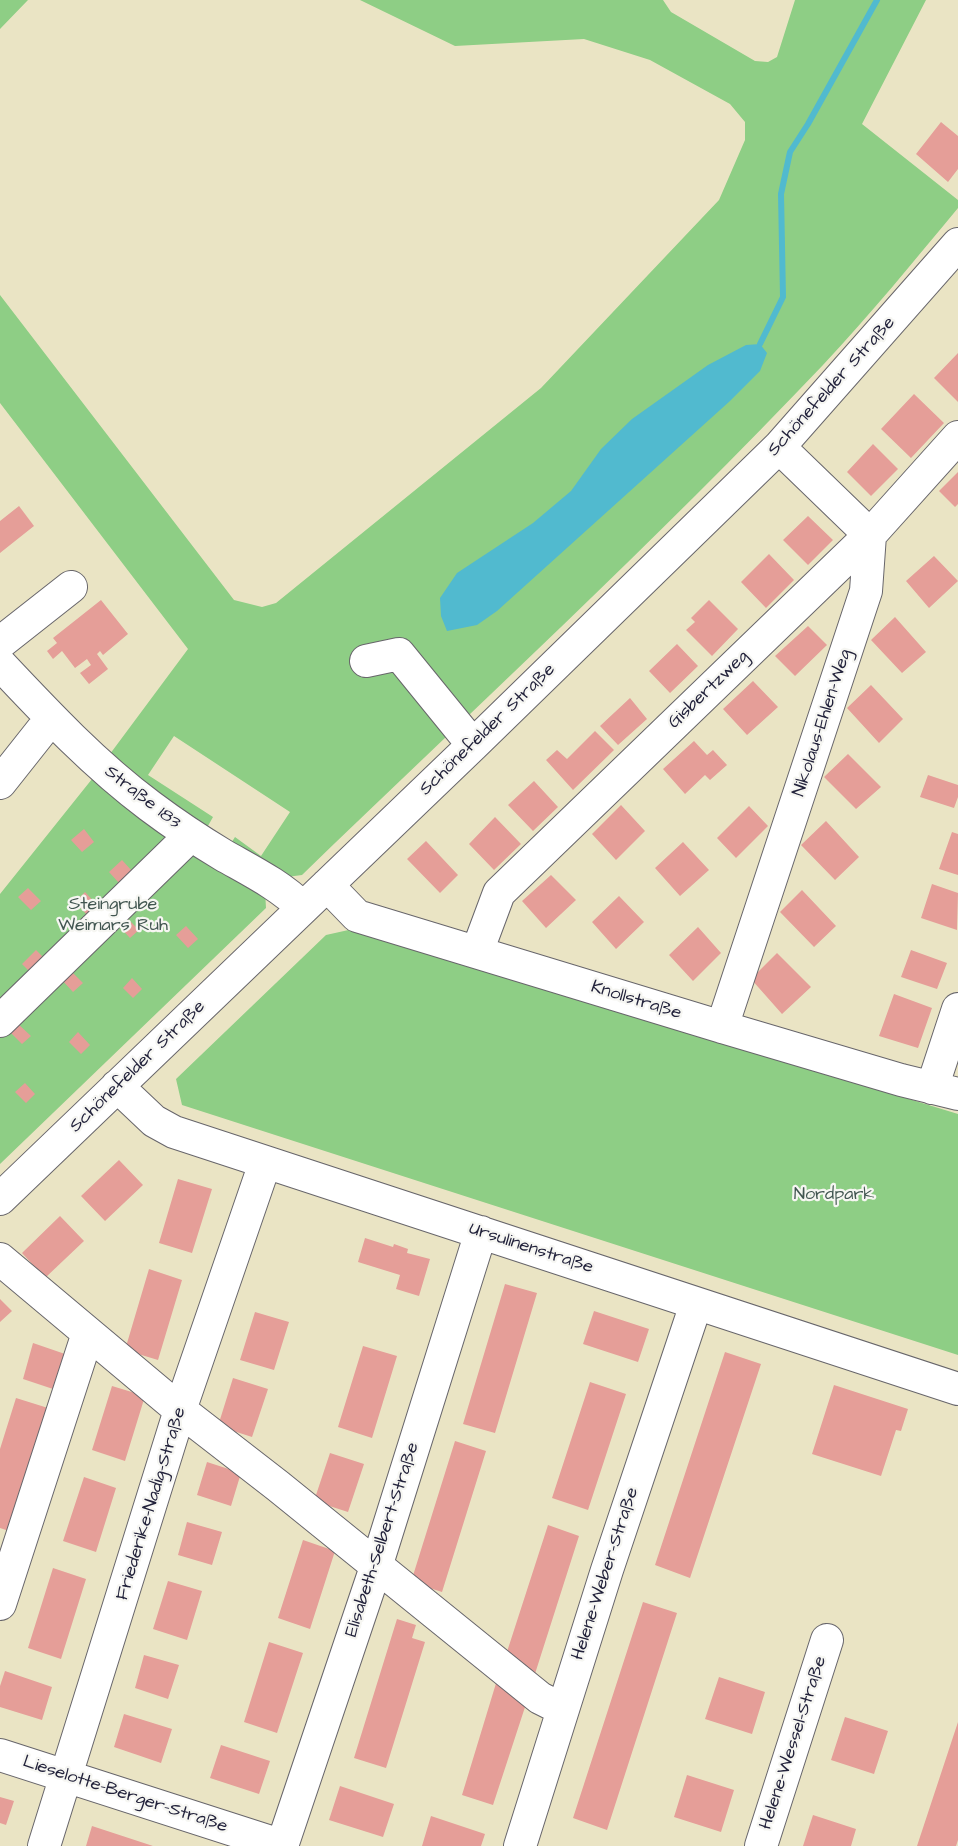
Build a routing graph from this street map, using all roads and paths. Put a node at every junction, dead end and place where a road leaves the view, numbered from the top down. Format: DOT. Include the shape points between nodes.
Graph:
graph roads {
  1 [pos="958,244"];
  2 [pos="958,437"];
  3 [pos="779,447"];
  4 [pos="870,535"];
  5 [pos="71,587"];
  6 [pos="0,643"];
  7 [pos="366,661"];
  8 [pos="0,664"];
  9 [pos="52,720"];
  10 [pos="473,745"];
  11 [pos="0,783"];
  12 [pos="191,835"];
  13 [pos="327,885"];
  14 [pos="303,908"];
  15 [pos="477,952"];
  16 [pos="958,1009"];
  17 [pos="0,1021"];
  18 [pos="722,1028"];
  19 [pos="117,1086"];
  20 [pos="945,1091"];
  21 [pos="265,1163"];
  22 [pos="0,1198"];
  23 [pos="481,1232"];
  24 [pos="0,1259"];
  25 [pos="696,1304"];
  26 [pos="88,1333"];
  27 [pos="958,1389"];
  28 [pos="180,1410"];
  29 [pos="376,1567"];
  30 [pos="0,1604"];
  31 [pos="827,1640"];
  32 [pos="562,1709"];
  33 [pos="0,1755"];
  34 [pos="67,1777"];
  35 [pos="44,1846"];
  36 [pos="282,1846"];
  37 [pos="520,1846"];
  38 [pos="761,1846"];
  1 -- 3 [label="street, Schönefelder Straße"];
  2 -- 4 [label="street, Gisbertzweg"];
  3 -- 4 [label="street"];
  3 -- 10 [label="street, Schönefelder Straße"];
  4 -- 15 [label="street, Gisbertzweg" via="499,892"];
  4 -- 18 [label="street, Nikolaus-Ehlen-Weg" via="866,591"];
  5 -- 6 [label="street"];
  7 -- 10 [label="street" via="399,654"];
  8 -- 9 [label="street, Straße 183"];
  9 -- 11 [label="street"];
  9 -- 12 [label="street, Straße 183" via="99,764"];
  10 -- 13 [label="street, Schönefelder Straße"];
  12 -- 14 [label="street, Straße 183" via="288,893"];
  12 -- 17 [label="street"];
  13 -- 14 [label="street, Schönefelder Straße"];
  13 -- 15 [label="street, Knollstraße" via="357,916"];
  14 -- 19 [label="street, Schönefelder Straße"];
  15 -- 18 [label="street, Knollstraße"];
  16 -- 20 [label="street"];
  18 -- 20 [label="street, Knollstraße"];
  19 -- 21 [label="street, Ursulinenstraße" via="166,1129"];
  19 -- 22 [label="street, Schönefelder Straße"];
  21 -- 23 [label="street, Ursulinenstraße"];
  21 -- 28 [label="street, Friederike-Nadig-Straße"];
  23 -- 25 [label="street, Ursulinenstraße"];
  23 -- 29 [label="street, Elisabeth-Selbert-Straße"];
  24 -- 26 [label="street"];
  25 -- 27 [label="street, Ursulinenstraße"];
  25 -- 32 [label="street, Helene-Weber-Straße"];
  26 -- 28 [label="street"];
  26 -- 30 [label="street"];
  28 -- 29 [label="street"];
  28 -- 34 [label="street, Friederike-Nadig-Straße"];
  29 -- 32 [label="street" via="540,1698"];
  29 -- 36 [label="street, Elisabeth-Selbert-Straße"];
  31 -- 38 [label="street, Helene-Wessel-Straße"];
  32 -- 37 [label="street, Helene-Weber-Straße"];
  33 -- 34 [label="street, Lieselotte-Berger-Straße"];
  34 -- 35 [label="street, Friederike-Nadig-Straße"];
  34 -- 36 [label="street, Lieselotte-Berger-Straße"];
}
